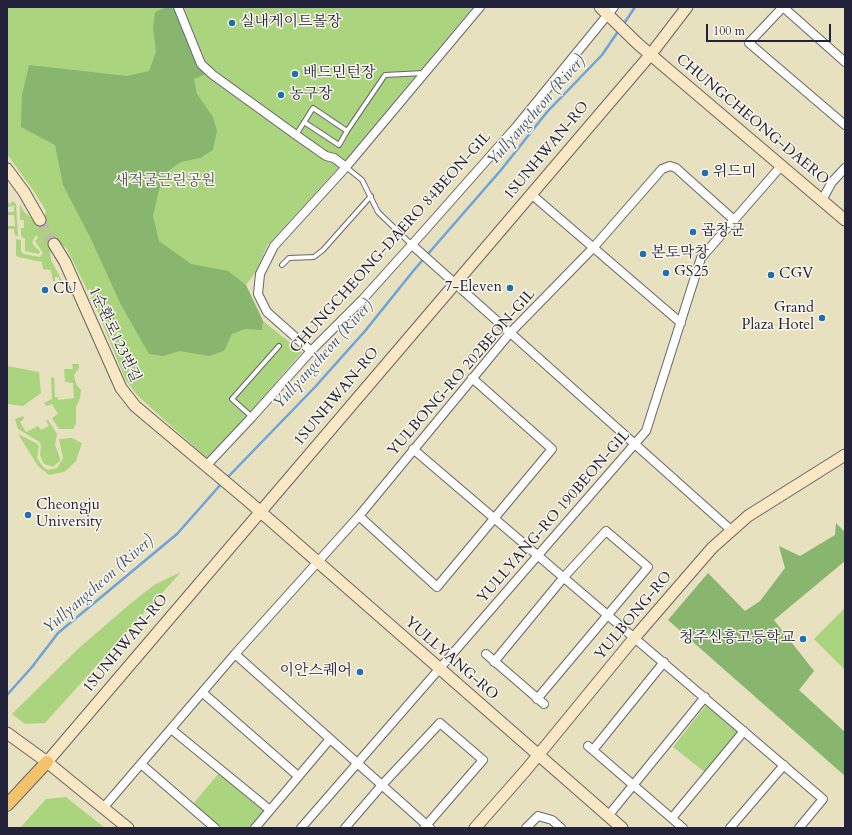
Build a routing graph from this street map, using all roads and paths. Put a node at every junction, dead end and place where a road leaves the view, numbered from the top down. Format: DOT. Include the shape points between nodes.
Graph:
graph roads {
  1 [pos="178,7"];
  2 [pos="480,7"];
  3 [pos="687,7"];
  4 [pos="783,7"];
  5 [pos="608,12"];
  6 [pos="651,54"];
  7 [pos="845,62"];
  8 [pos="424,73"];
  9 [pos="304,122"];
  10 [pos="845,125"];
  11 [pos="347,131"];
  12 [pos="296,135"];
  13 [pos="782,165"];
  14 [pos="346,167"];
  15 [pos="845,168"];
  16 [pos="7,169"];
  17 [pos="531,194"];
  18 [pos="371,196"];
  19 [pos="822,200"];
  20 [pos="40,220"];
  21 [pos="734,220"];
  22 [pos="845,220"];
  23 [pos="54,244"];
  24 [pos="412,245"];
  25 [pos="593,248"];
  26 [pos="282,265"];
  27 [pos="455,284"];
  28 [pos="681,323"];
  29 [pos="510,333"];
  30 [pos="279,346"];
  31 [pos="311,351"];
  32 [pos="472,378"];
  33 [pos="252,417"];
  34 [pos="636,445"];
  35 [pos="413,449"];
  36 [pos="845,455"];
  37 [pos="206,466"];
  38 [pos="247,500"];
  39 [pos="260,512"];
  40 [pos="359,516"];
  41 [pos="494,518"];
  42 [pos="731,530"];
  43 [pos="538,555"];
  44 [pos="317,561"];
  45 [pos="564,577"];
  46 [pos="608,614"];
  47 [pos="635,637"];
  48 [pos="235,654"];
  49 [pos="486,654"];
  50 [pos="494,662"];
  51 [pos="664,662"];
  52 [pos="440,670"];
  53 [pos="202,692"];
  54 [pos="705,697"];
  55 [pos="172,729"];
  56 [pos="744,731"];
  57 [pos="7,733"];
  58 [pos="330,739"];
  59 [pos="538,755"];
  60 [pos="47,762"];
  61 [pos="141,764"];
  62 [pos="358,764"];
  63 [pos="784,765"];
  64 [pos="298,776"];
  65 [pos="382,785"];
  66 [pos="634,786"];
  67 [pos="7,805"];
  68 [pos="104,807"];
  69 [pos="270,810"];
  70 [pos="608,816"];
  71 [pos="672,818"];
  72 [pos="427,827"];
  73 [pos="128,828"];
  74 [pos="215,828"];
  75 [pos="255,828"];
  76 [pos="301,828"];
  77 [pos="345,828"];
  78 [pos="475,828"];
  79 [pos="526,828"];
  80 [pos="561,828"];
  81 [pos="622,828"];
  82 [pos="683,828"];
  83 [pos="730,828"];
  84 [pos="799,828"];
  1 -- 12 [label="street" via="201,64"];
  2 -- 8 [label="street"];
  3 -- 6 [label="street, 1SUNHWAN-RO"];
  4 -- 7 [label="street"];
  4 -- 10 [label="street" via="749,43"];
  5 -- 6 [label="street, CHUNGCHEONG-DAERO"];
  5 -- 24 [label="street, CHUNGCHEONG-DAERO 84BEON-GIL" via="520,122"];
  6 -- 13 [label="street, CHUNGCHEONG-DAERO"];
  6 -- 17 [label="street, 1SUNHWAN-RO"];
  8 -- 11 [label="lane" via="385,75"];
  8 -- 14 [label="street"];
  9 -- 11 [label="lane" via="313,108"];
  9 -- 11 [label="lane" via="339,145"];
  9 -- 12 [label="lane"];
  12 -- 14 [label="street"];
  13 -- 19 [label="street, CHUNGCHEONG-DAERO"];
  13 -- 21 [label="street, YULLYANG-RO 190BEON-GIL"];
  14 -- 18 [label="lane" via="362,180"];
  14 -- 31 [label="street" via="274,246 260,274 258,294 267,312"];
  15 -- 19 [label="street" via="832,182"];
  16 -- 20 [label="street"];
  17 -- 25 [label="street"];
  17 -- 27 [label="street, 1SUNHWAN-RO"];
  18 -- 24 [label="lane" via="378,212"];
  18 -- 26 [label="lane" via="314,257 289,258"];
  19 -- 22 [label="street, CHUNGCHEONG-DAERO"];
  21 -- 25 [label="street, YULBONG-RO 202BEON-GIL" via="676,168 670,166 662,169"];
  21 -- 28 [label="street, YULLYANG-RO 190BEON-GIL" via="701,258"];
  23 -- 37 [label="street, 1순환로123번길" via="65,262 121,388 135,406"];
  24 -- 27 [label="street"];
  24 -- 31 [label="street, CHUNGCHEONG-DAERO 84BEON-GIL"];
  25 -- 28 [label="street"];
  25 -- 29 [label="street, YULBONG-RO 202BEON-GIL"];
  27 -- 29 [label="street"];
  27 -- 39 [label="street, 1SUNHWAN-RO"];
  28 -- 34 [label="street, YULLYANG-RO 190BEON-GIL" via="646,431"];
  29 -- 32 [label="street, YULBONG-RO 202BEON-GIL"];
  29 -- 34 [label="street"];
  30 -- 33 [label="lane" via="232,399"];
  31 -- 33 [label="street, CHUNGCHEONG-DAERO 84BEON-GIL"];
  32 -- 35 [label="street, YULBONG-RO 202BEON-GIL"];
  32 -- 41 [label="street" via="552,449"];
  33 -- 37 [label="street, CHUNGCHEONG-DAERO 84BEON-GIL"];
  34 -- 42 [label="street"];
  34 -- 43 [label="street, YULLYANG-RO 190BEON-GIL"];
  35 -- 40 [label="street, YULBONG-RO 202BEON-GIL"];
  35 -- 41 [label="street"];
  36 -- 42 [label="street, YULBONG-RO" via="748,516"];
  37 -- 38 [label="street, 1순환로123번길"];
  38 -- 39 [label="street, YULLYANG-RO"];
  39 -- 44 [label="street, YULLYANG-RO"];
  39 -- 60 [label="street, 1SUNHWAN-RO"];
  40 -- 41 [label="street" via="437,587"];
  40 -- 44 [label="street, YULBONG-RO 202BEON-GIL"];
  41 -- 43 [label="street"];
  42 -- 47 [label="street, YULBONG-RO" via="712,548"];
  43 -- 45 [label="street"];
  43 -- 52 [label="street, YULLYANG-RO 190BEON-GIL"];
  44 -- 48 [label="street, YULBONG-RO 202BEON-GIL"];
  44 -- 52 [label="street, YULLYANG-RO"];
  45 -- 46 [label="street"];
  45 -- 46 [label="street" via="606,531 648,567"];
  45 -- 50 [label="street"];
  46 -- 47 [label="street"];
  46 -- 50 [label="street" via="541,702"];
  47 -- 51 [label="street"];
  47 -- 59 [label="street, YULBONG-RO"];
  48 -- 53 [label="street, YULBONG-RO 202BEON-GIL"];
  48 -- 58 [label="street"];
  49 -- 50 [label="street"];
  51 -- 54 [label="street"];
  51 -- 66 [label="street" via="591,748"];
  52 -- 59 [label="street, YULLYANG-RO"];
  52 -- 62 [label="street, YULLYANG-RO 190BEON-GIL"];
  53 -- 55 [label="street, YULBONG-RO 202BEON-GIL"];
  53 -- 64 [label="street"];
  54 -- 56 [label="street"];
  54 -- 66 [label="street"];
  55 -- 61 [label="street, YULBONG-RO 202BEON-GIL"];
  55 -- 69 [label="street"];
  56 -- 63 [label="street"];
  56 -- 71 [label="street"];
  57 -- 60 [label="street"];
  58 -- 62 [label="street"];
  58 -- 64 [label="street"];
  59 -- 70 [label="street, YULLYANG-RO"];
  59 -- 78 [label="street, YULBONG-RO"];
  60 -- 67 [label="main road, 1SUNHWAN-RO"];
  60 -- 68 [label="street"];
  61 -- 68 [label="street, YULBONG-RO 202BEON-GIL"];
  61 -- 74 [label="street"];
  62 -- 65 [label="street"];
  62 -- 76 [label="street, YULLYANG-RO 190BEON-GIL"];
  63 -- 83 [label="street"];
  63 -- 84 [label="street" via="823,799"];
  64 -- 69 [label="street"];
  65 -- 72 [label="street"];
  65 -- 72 [label="street" via="440,723 483,760"];
  65 -- 77 [label="street"];
  66 -- 70 [label="street"];
  66 -- 71 [label="street"];
  68 -- 73 [label="street"];
  69 -- 75 [label="street"];
  70 -- 81 [label="street, YULLYANG-RO"];
  71 -- 82 [label="street"];
  79 -- 80 [label="street" via="538,816 552,820"];
}
